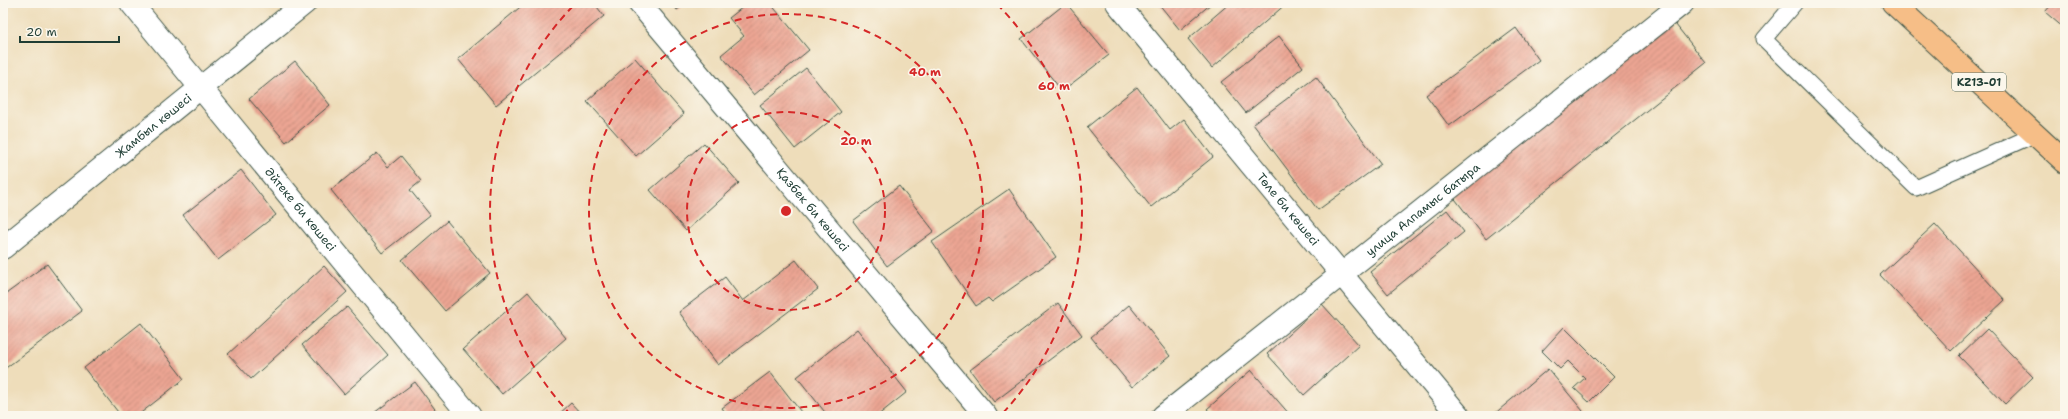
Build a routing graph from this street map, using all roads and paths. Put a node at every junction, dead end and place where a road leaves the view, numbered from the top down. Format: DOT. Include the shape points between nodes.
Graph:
graph roads {
  1 [pos="132,3"];
  2 [pos="305,3"];
  3 [pos="639,3"];
  4 [pos="1117,3"];
  5 [pos="1683,3"];
  6 [pos="1795,3"];
  7 [pos="1893,3"];
  8 [pos="201,87"];
  9 [pos="2036,134"];
  10 [pos="2065,162"];
  11 [pos="3,248"];
  12 [pos="1341,274"];
  13 [pos="470,416"];
  14 [pos="986,416"];
  15 [pos="1163,416"];
  16 [pos="1458,416"];
  1 -- 8 [label="street, Әйтеке би көшесі"];
  2 -- 8 [label="street, Жамбыл көшесі"];
  3 -- 14 [label="street, Қазбек би көшесі"];
  4 -- 12 [label="street, Төле би көшесі"];
  5 -- 12 [label="street, улица Алпамыс батыра"];
  6 -- 9 [label="lane" via="1764,39 1916,188"];
  7 -- 9 [label="highway, KZ13-01"];
  8 -- 11 [label="street, Жамбыл көшесі"];
  8 -- 13 [label="street, Әйтеке би көшесі"];
  9 -- 10 [label="highway, KZ13-01"];
  12 -- 15 [label="street, улица Алпамыс батыра"];
  12 -- 16 [label="street, Төле би көшесі"];
}
